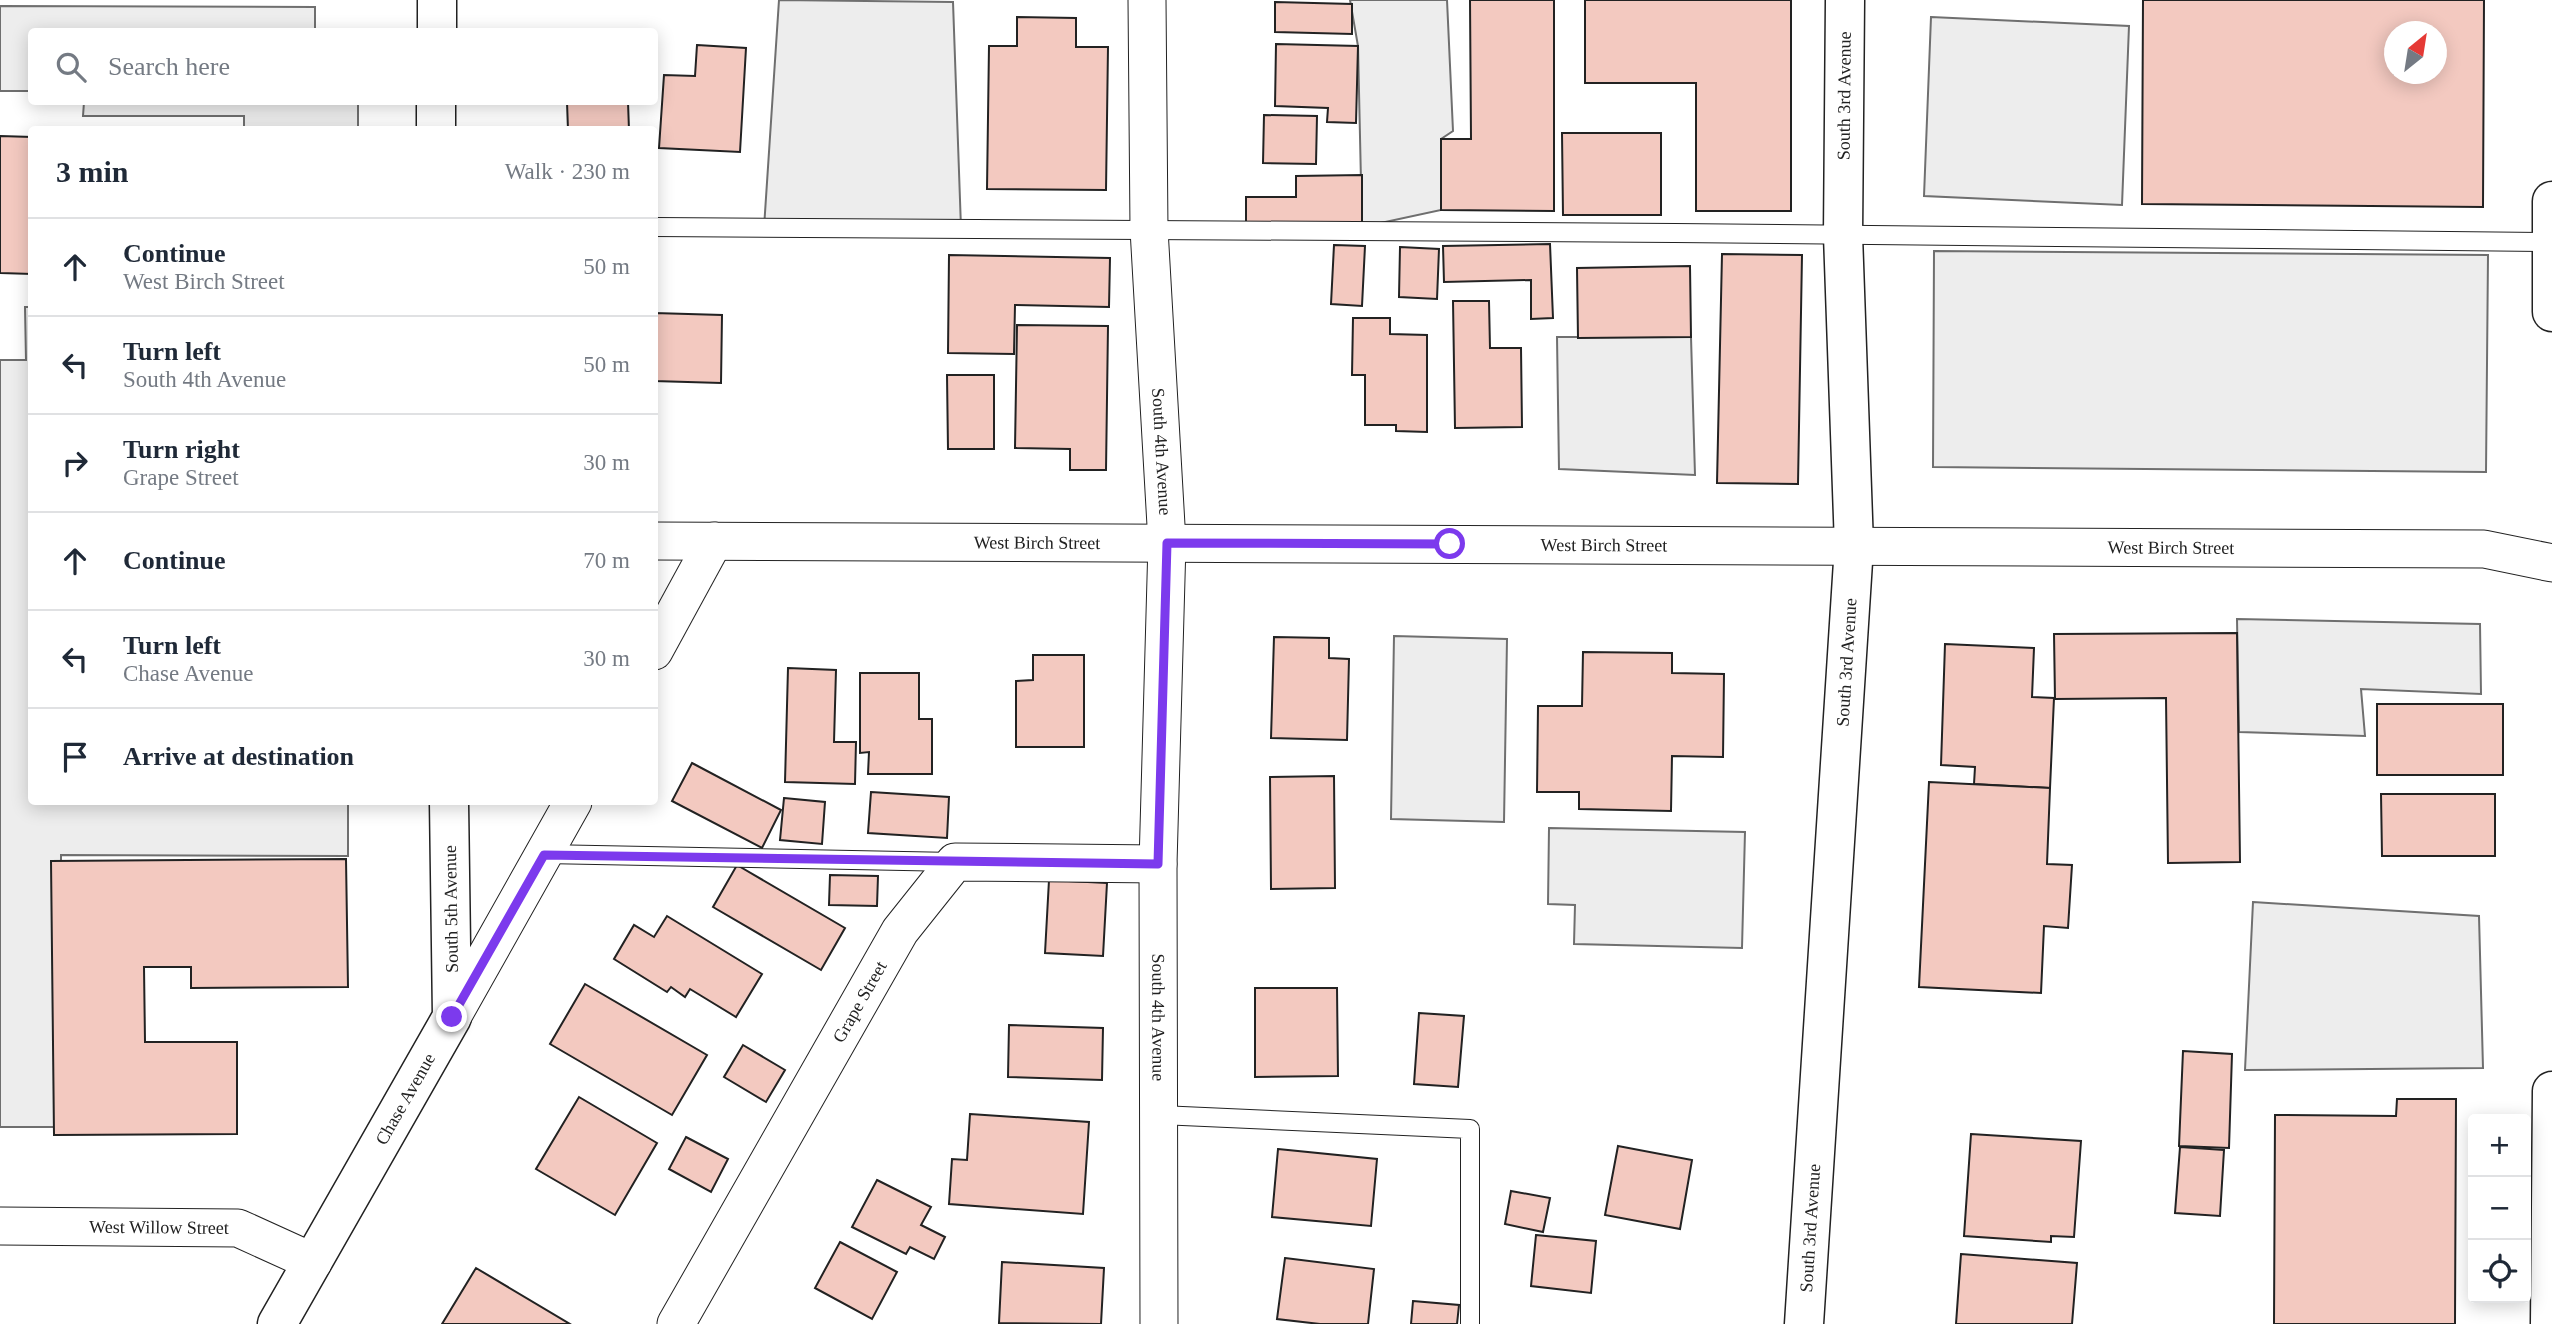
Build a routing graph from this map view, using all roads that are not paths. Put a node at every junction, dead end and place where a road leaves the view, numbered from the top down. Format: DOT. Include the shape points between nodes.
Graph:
graph roads {
  1 [pos="437,0"];
  2 [pos="1147,0"];
  3 [pos="1845,0"];
  4 [pos="437,28"];
  5 [pos="436,105"];
  6 [pos="436,126"];
  7 [pos="2552,201"];
  8 [pos="658,227"];
  9 [pos="1149,229"];
  10 [pos="1843,235"];
  11 [pos="2551,242"];
  12 [pos="2552,312"];
  13 [pos="658,541"];
  14 [pos="714,541"];
  15 [pos="1167,543"];
  16 [pos="1854,546"];
  17 [pos="2552,563"];
  18 [pos="658,644"];
  19 [pos="449,805"];
  20 [pos="571,805"];
  21 [pos="544,855"];
  22 [pos="955,862"];
  23 [pos="1158,864"];
  24 [pos="452,1017"];
  25 [pos="2552,1091"];
  26 [pos="1160,1115"];
  27 [pos="0,1226"];
  28 [pos="313,1262"];
  29 [pos="277,1324"];
  30 [pos="676,1324"];
  31 [pos="1159,1324"];
  32 [pos="1470,1324"];
  33 [pos="1804,1324"];
  34 [pos="2550,1324"];
  1 -- 4 [label="street"];
  2 -- 9 [label="street, South 4th Avenue"];
  3 -- 10 [label="street, South 3rd Avenue"];
  5 -- 6 [label="street"];
  7 -- 11 [label="street"];
  8 -- 9 [label="lane"];
  9 -- 10 [label="lane"];
  9 -- 15 [label="street, South 4th Avenue"];
  10 -- 11 [label="lane"];
  10 -- 16 [label="street, South 3rd Avenue"];
  11 -- 12 [label="street"];
  13 -- 14 [label="street, West Birch Street"];
  14 -- 15 [label="street, West Birch Street"];
  14 -- 18 [label="street"];
  15 -- 16 [label="street, West Birch Street"];
  15 -- 23 [label="street, South 4th Avenue"];
  16 -- 17 [label="street, West Birch Street" via="2484,549"];
  16 -- 33 [label="street, South 3rd Avenue"];
  19 -- 24 [label="street, South 5th Avenue"];
  20 -- 21 [label="street, Chase Avenue"];
  21 -- 22 [label="lane"];
  21 -- 24 [label="street, Chase Avenue"];
  22 -- 23 [label="street"];
  22 -- 30 [label="street, Grape Street" via="900,931"];
  23 -- 26 [label="street, South 4th Avenue"];
  24 -- 28 [label="street, Chase Avenue"];
  25 -- 34 [label="street"];
  26 -- 31 [label="street, South 4th Avenue"];
  26 -- 32 [label="lane" via="1470,1129"];
  27 -- 28 [label="street, West Willow Street" via="238,1228"];
  28 -- 29 [label="street, Chase Avenue"];
}
